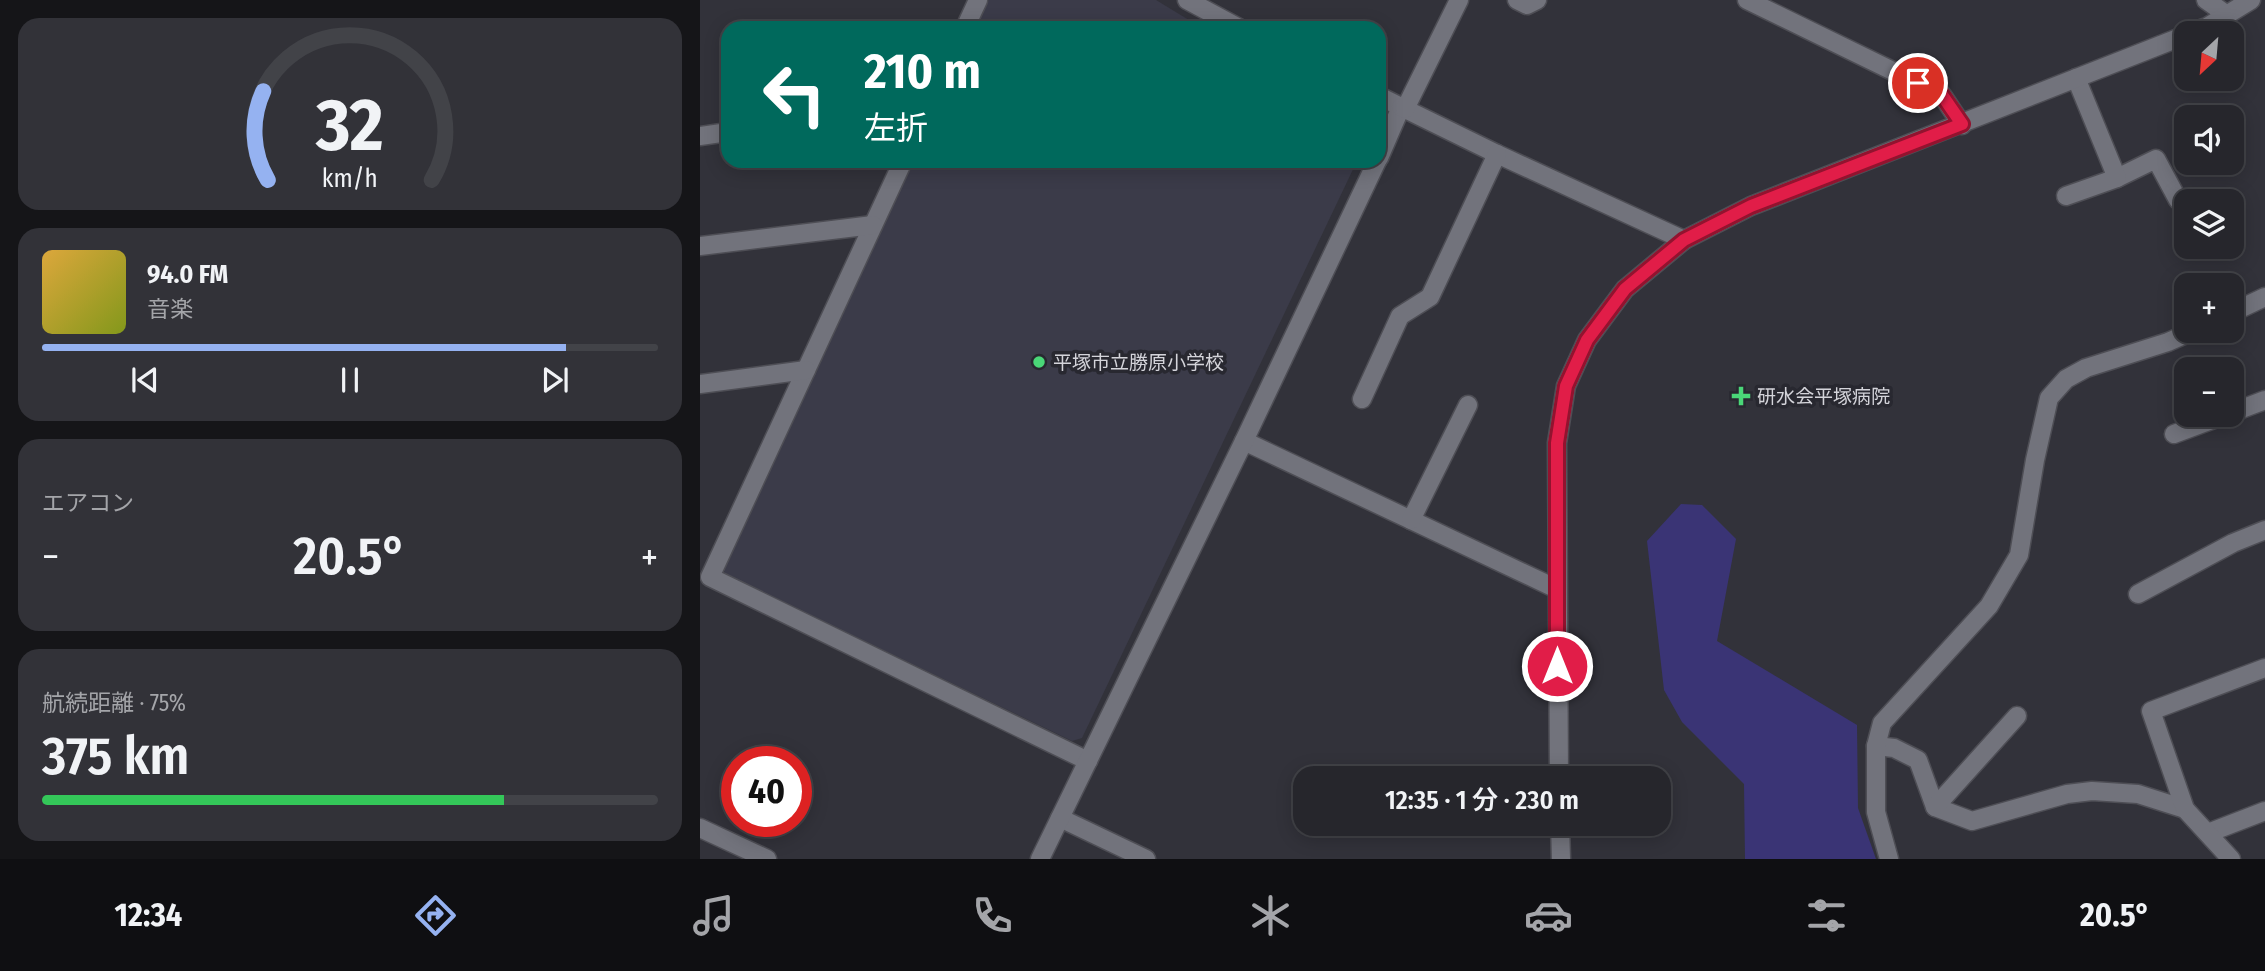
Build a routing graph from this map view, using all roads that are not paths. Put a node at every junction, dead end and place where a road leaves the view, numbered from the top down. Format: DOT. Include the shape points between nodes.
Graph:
graph roads {
  1 [pos="978,0"];
  2 [pos="1459,0"];
  3 [pos="1517,0"];
  4 [pos="1537,0"];
  5 [pos="1746,0"];
  6 [pos="2206,0"];
  7 [pos="2250,0"];
  8 [pos="1192,1"];
  9 [pos="2227,15"];
  10 [pos="968,21"];
  11 [pos="1227,21"];
  12 [pos="2215,21"];
  13 [pos="2174,40"];
  14 [pos="2076,78"];
  15 [pos="1386,100"];
  16 [pos="1403,108"];
  17 [pos="1962,124"];
  18 [pos="721,133"];
  19 [pos="700,136"];
  20 [pos="1386,143"];
  21 [pos="1497,154"];
  22 [pos="900,168"];
  23 [pos="1374,168"];
  24 [pos="2117,178"];
  25 [pos="2174,193"];
  26 [pos="2066,196"];
  27 [pos="873,225"];
  28 [pos="1684,240"];
  29 [pos="700,246"];
  30 [pos="2265,297"];
  31 [pos="2244,307"];
  32 [pos="2174,339"];
  33 [pos="806,370"];
  34 [pos="700,384"];
  35 [pos="1362,399"];
  36 [pos="2265,400"];
  37 [pos="1468,405"];
  38 [pos="2244,407"];
  39 [pos="2191,427"];
  40 [pos="2174,433"];
  41 [pos="1244,441"];
  42 [pos="1411,520"];
  43 [pos="2265,530"];
  44 [pos="700,551"];
  45 [pos="717,560"];
  46 [pos="1557,589"];
  47 [pos="2138,594"];
  48 [pos="2265,668"];
  49 [pos="2017,716"];
  50 [pos="1876,746"];
  51 [pos="1088,761"];
  52 [pos="1559,766"];
  53 [pos="1935,807"];
  54 [pos="2185,809"];
  55 [pos="2265,811"];
  56 [pos="1060,818"];
  57 [pos="700,828"];
  58 [pos="2208,833"];
  59 [pos="1560,836"];
  60 [pos="767,859"];
  61 [pos="1040,859"];
  62 [pos="1146,859"];
  63 [pos="1561,859"];
  64 [pos="1889,859"];
  65 [pos="2231,859"];
  1 -- 10 [label="street"];
  2 -- 16 [label="street"];
  3 -- 4 [label="street" via="1527,5"];
  5 -- 17 [label="street" via="1942,95"];
  6 -- 9 [label="street"];
  7 -- 9 [label="street"];
  8 -- 11 [label="street"];
  9 -- 12 [label="street"];
  13 -- 14 [label="street"];
  14 -- 17 [label="street"];
  14 -- 24 [label="street"];
  15 -- 16 [label="street"];
  16 -- 20 [label="street"];
  16 -- 21 [label="street"];
  17 -- 28 [label="street" via="1751,206"];
  18 -- 19 [label="street"];
  21 -- 28 [label="street"];
  21 -- 35 [label="street" via="1430,297 1400,316"];
  22 -- 27 [label="street"];
  23 -- 41 [label="street"];
  24 -- 25 [label="street" via="2156,159"];
  24 -- 26 [label="street"];
  27 -- 29 [label="street"];
  27 -- 33 [label="street"];
  28 -- 46 [label="street" via="1625,289 1587,340 1566,386 1557,443"];
  30 -- 31 [label="street"];
  32 -- 50 [label="street" via="2086,368 2066,379 2049,398 2019,555 1989,606 1882,723"];
  33 -- 34 [label="street"];
  33 -- 45 [label="street"];
  36 -- 38 [label="street"];
  37 -- 42 [label="street"];
  39 -- 40 [label="street"];
  41 -- 42 [label="street"];
  41 -- 51 [label="street"];
  42 -- 46 [label="street"];
  43 -- 47 [label="street"];
  44 -- 45 [label="street"];
  45 -- 51 [label="street" via="710,577"];
  46 -- 52 [label="street"];
  48 -- 54 [label="street" via="2151,711"];
  49 -- 53 [label="street"];
  50 -- 53 [label="street" via="1894,748 1918,760"];
  50 -- 64 [label="street" via="1875,812"];
  51 -- 56 [label="street"];
  53 -- 54 [label="street" via="1972,821 2092,791 2138,794"];
  54 -- 58 [label="street"];
  55 -- 58 [label="street"];
  56 -- 61 [label="street"];
  56 -- 62 [label="street"];
  57 -- 60 [label="street"];
  58 -- 65 [label="street"];
  59 -- 63 [label="street"];
}
